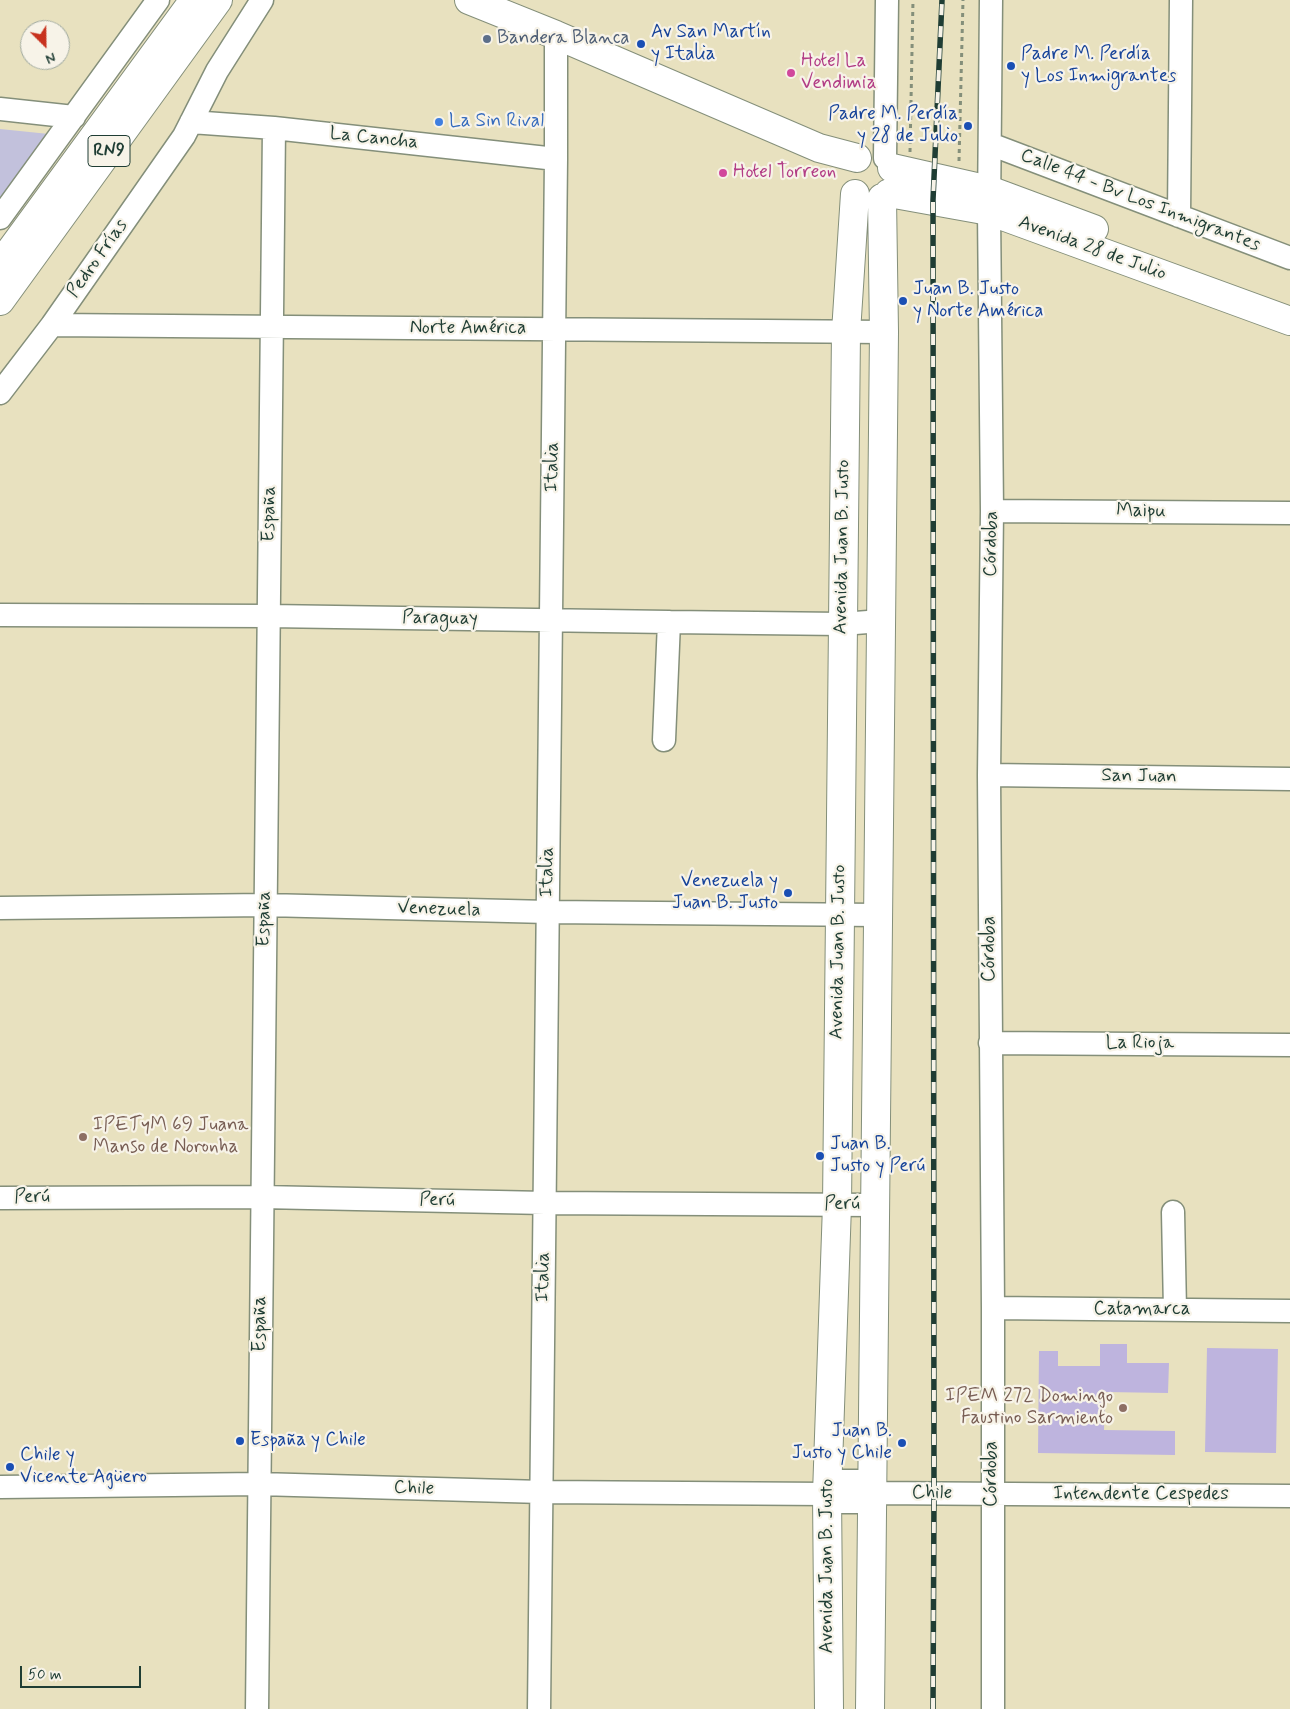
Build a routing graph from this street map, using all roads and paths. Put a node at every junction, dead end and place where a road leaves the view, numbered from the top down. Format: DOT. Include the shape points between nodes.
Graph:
graph roads {
  1 [pos="158,0"];
  2 [pos="194,0"];
  3 [pos="218,0"];
  4 [pos="262,0"];
  5 [pos="469,0"];
  6 [pos="874,0"];
  7 [pos="887,0"];
  8 [pos="913,0"];
  9 [pos="963,0"];
  10 [pos="991,0"];
  11 [pos="1181,0"];
  12 [pos="556,35"];
  13 [pos="0,109"];
  14 [pos="74,117"];
  15 [pos="191,122"];
  16 [pos="274,128"];
  17 [pos="990,144"];
  18 [pos="819,148"];
  19 [pos="556,159"];
  20 [pos="884,171"];
  21 [pos="959,182"];
  22 [pos="851,189"];
  23 [pos="989,200"];
  24 [pos="1179,216"];
  25 [pos="0,218"];
  26 [pos="1290,258"];
  27 [pos="0,265"];
  28 [pos="0,301"];
  29 [pos="1290,304"];
  30 [pos="1290,321"];
  31 [pos="52,326"];
  32 [pos="272,327"];
  33 [pos="554,329"];
  34 [pos="846,332"];
  35 [pos="884,332"];
  36 [pos="0,393"];
  37 [pos="992,511"];
  38 [pos="1290,513"];
  39 [pos="0,615"];
  40 [pos="269,616"];
  41 [pos="881,621"];
  42 [pos="551,622"];
  43 [pos="669,622"];
  44 [pos="842,624"];
  45 [pos="664,740"];
  46 [pos="989,776"];
  47 [pos="1290,779"];
  48 [pos="266,905"];
  49 [pos="0,908"];
  50 [pos="548,912"];
  51 [pos="840,914"];
  52 [pos="878,915"];
  53 [pos="990,1043"];
  54 [pos="1290,1045"];
  55 [pos="262,1197"];
  56 [pos="0,1198"];
  57 [pos="545,1202"];
  58 [pos="837,1205"];
  59 [pos="875,1205"];
  60 [pos="1173,1212"];
  61 [pos="993,1308"];
  62 [pos="1175,1310"];
  63 [pos="1290,1310"];
  64 [pos="259,1484"];
  65 [pos="0,1487"];
  66 [pos="542,1492"];
  67 [pos="872,1493"];
  68 [pos="827,1494"];
  69 [pos="992,1494"];
  70 [pos="1290,1496"];
  71 [pos="257,1709"];
  72 [pos="539,1709"];
  73 [pos="829,1709"];
  74 [pos="870,1709"];
  75 [pos="993,1709"];
  1 -- 14 [label="street"];
  2 -- 27 [label="main road, RN9"];
  3 -- 28 [label="main road, RN9"];
  4 -- 15 [label="street, Pedro Frías" via="217,71"];
  5 -- 12 [label="main road"];
  6 -- 20 [label="street"];
  7 -- 20 [label="street"];
  8 -- 20 [label="path"];
  9 -- 21 [label="path"];
  10 -- 17 [label="street, Córdoba"];
  11 -- 24 [label="street"];
  12 -- 18 [label="main road"];
  12 -- 19 [label="street, Italia"];
  13 -- 14 [label="street"];
  14 -- 25 [label="street"];
  15 -- 16 [label="street, La Cancha"];
  15 -- 31 [label="street, Pedro Frías"];
  16 -- 19 [label="street, La Cancha"];
  16 -- 32 [label="street, España"];
  17 -- 23 [label="street, Córdoba"];
  17 -- 24 [label="street, Calle 44 - Bv Los Inmigrantes"];
  18 -- 20 [label="main road"];
  18 -- 22 [label="main road"];
  19 -- 33 [label="street, Italia"];
  20 -- 21 [label="main road, Avenida 28 de Julio"];
  20 -- 22 [label="main road, Avenida Juan B. Justo" via="849,170"];
  20 -- 22 [label="main road" via="868,201"];
  20 -- 23 [label="main road, Avenida 28 de Julio"];
  20 -- 35 [label="main road, Avenida Juan B. Justo"];
  21 -- 23 [label="main road, Avenida 28 de Julio"];
  22 -- 34 [label="main road, Avenida Juan B. Justo"];
  23 -- 29 [label="main road, Avenida 28 de Julio"];
  23 -- 30 [label="main road, Avenida 28 de Julio"];
  23 -- 37 [label="street, Córdoba"];
  24 -- 26 [label="street, Calle 44 - Bv Los Inmigrantes"];
  31 -- 32 [label="street, Norte América"];
  31 -- 36 [label="street, Pedro Frías"];
  32 -- 33 [label="street, Norte América"];
  32 -- 40 [label="street, España"];
  33 -- 34 [label="street, Norte América"];
  33 -- 42 [label="street, Italia"];
  34 -- 35 [label="street, Norte América"];
  34 -- 44 [label="main road, Avenida Juan B. Justo"];
  35 -- 41 [label="main road, Avenida Juan B. Justo"];
  37 -- 38 [label="street, Maipu"];
  37 -- 46 [label="street, Córdoba"];
  39 -- 40 [label="street, Paraguay"];
  40 -- 42 [label="street, Paraguay"];
  40 -- 48 [label="street, España"];
  41 -- 44 [label="street, Paraguay"];
  41 -- 52 [label="main road, Avenida Juan B. Justo"];
  42 -- 43 [label="street, Paraguay"];
  42 -- 50 [label="street, Italia"];
  43 -- 44 [label="street, Paraguay"];
  43 -- 45 [label="street"];
  44 -- 51 [label="main road, Avenida Juan B. Justo"];
  46 -- 47 [label="street, San Juan"];
  46 -- 53 [label="street, Córdoba"];
  48 -- 49 [label="street, Venezuela"];
  48 -- 50 [label="street, Venezuela"];
  48 -- 55 [label="street, España"];
  50 -- 51 [label="street, Venezuela"];
  50 -- 57 [label="street, Italia"];
  51 -- 52 [label="street, Venezuela"];
  51 -- 58 [label="main road, Avenida Juan B. Justo"];
  52 -- 59 [label="main road, Avenida Juan B. Justo"];
  53 -- 54 [label="street, La Rioja"];
  53 -- 61 [label="street, Córdoba"];
  55 -- 56 [label="street, Perú"];
  55 -- 57 [label="street, Perú"];
  55 -- 64 [label="street, España"];
  57 -- 58 [label="street, Perú"];
  57 -- 66 [label="street, Italia"];
  58 -- 59 [label="street, Perú"];
  58 -- 68 [label="main road, Avenida Juan B. Justo"];
  59 -- 67 [label="main road, Avenida Juan B. Justo"];
  60 -- 62 [label="street"];
  61 -- 62 [label="street, Catamarca"];
  61 -- 69 [label="street, Córdoba"];
  62 -- 63 [label="street, Catamarca"];
  64 -- 65 [label="street, Chile"];
  64 -- 66 [label="street, Chile"];
  64 -- 71 [label="street, España"];
  66 -- 68 [label="street, Chile"];
  66 -- 72 [label="street, Italia"];
  67 -- 68 [label="street, Chile" via="859,1502 838,1502"];
  67 -- 69 [label="street, Chile"];
  67 -- 74 [label="main road, Avenida Juan B. Justo"];
  68 -- 73 [label="main road, Avenida Juan B. Justo"];
  69 -- 70 [label="street, Intendente Cespedes"];
  69 -- 75 [label="street, Córdoba"];
}
